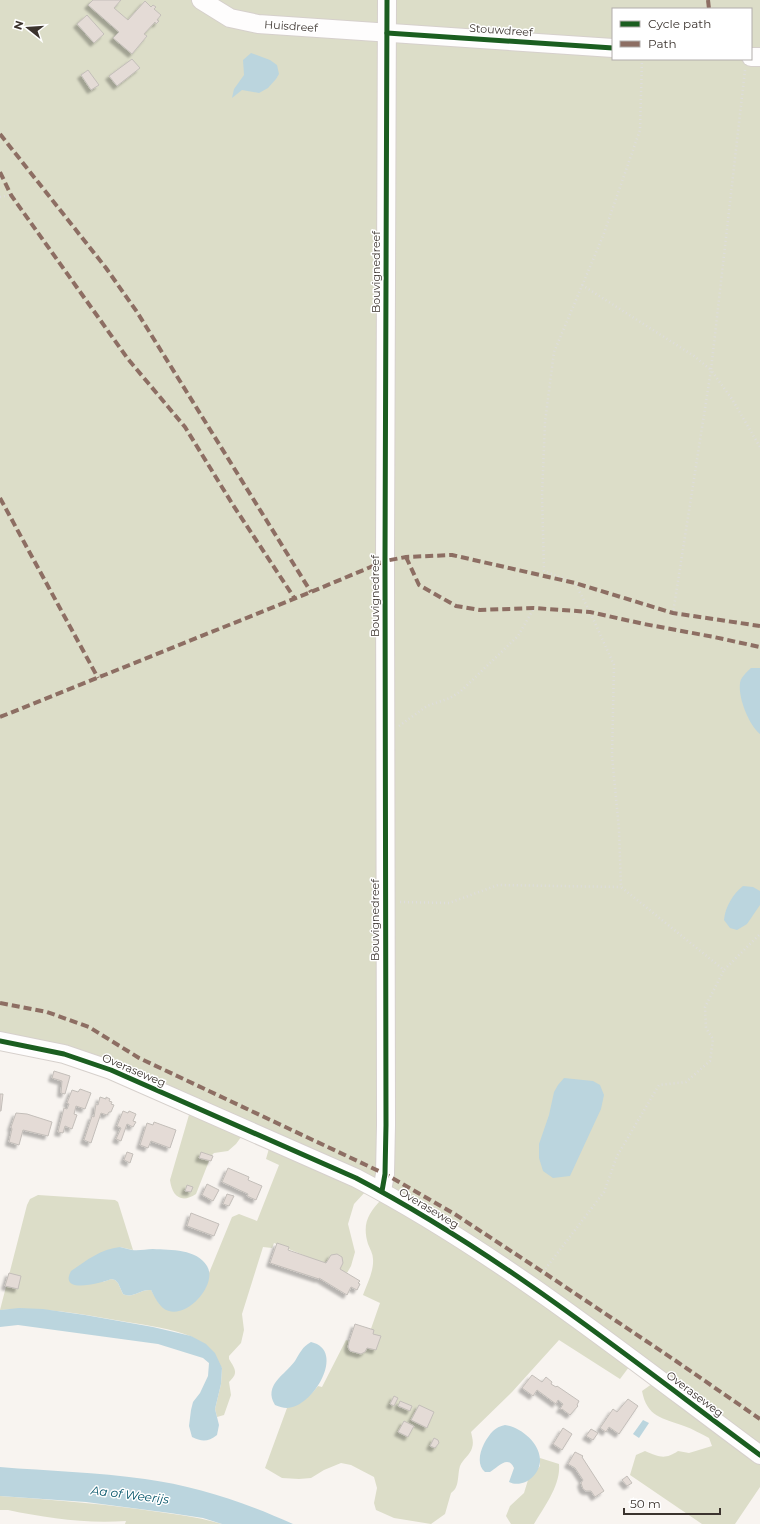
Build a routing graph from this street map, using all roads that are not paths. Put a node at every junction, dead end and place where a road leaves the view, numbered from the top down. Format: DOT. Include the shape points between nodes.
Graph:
graph roads {
  1 [pos="201,0"];
  2 [pos="387,0"];
  3 [pos="387,33"];
  4 [pos="612,48"];
  5 [pos="760,57"];
  6 [pos="748,62"];
  7 [pos="0,1041"];
  8 [pos="382,1191"];
  9 [pos="760,1455"];
  1 -- 3 [label="street, Huisdreef" via="230,18 258,24"];
  2 -- 3 [label="street, Bouvignedreef"];
  3 -- 4 [label="street, Stouwdreef"];
  3 -- 8 [label="street, Bouvignedreef" via="386,1125"];
  5 -- 6 [label="street"];
  7 -- 8 [label="street, Overaseweg" via="64,1054 111,1070"];
  8 -- 9 [label="street, Overaseweg" via="534,1287"];
}
